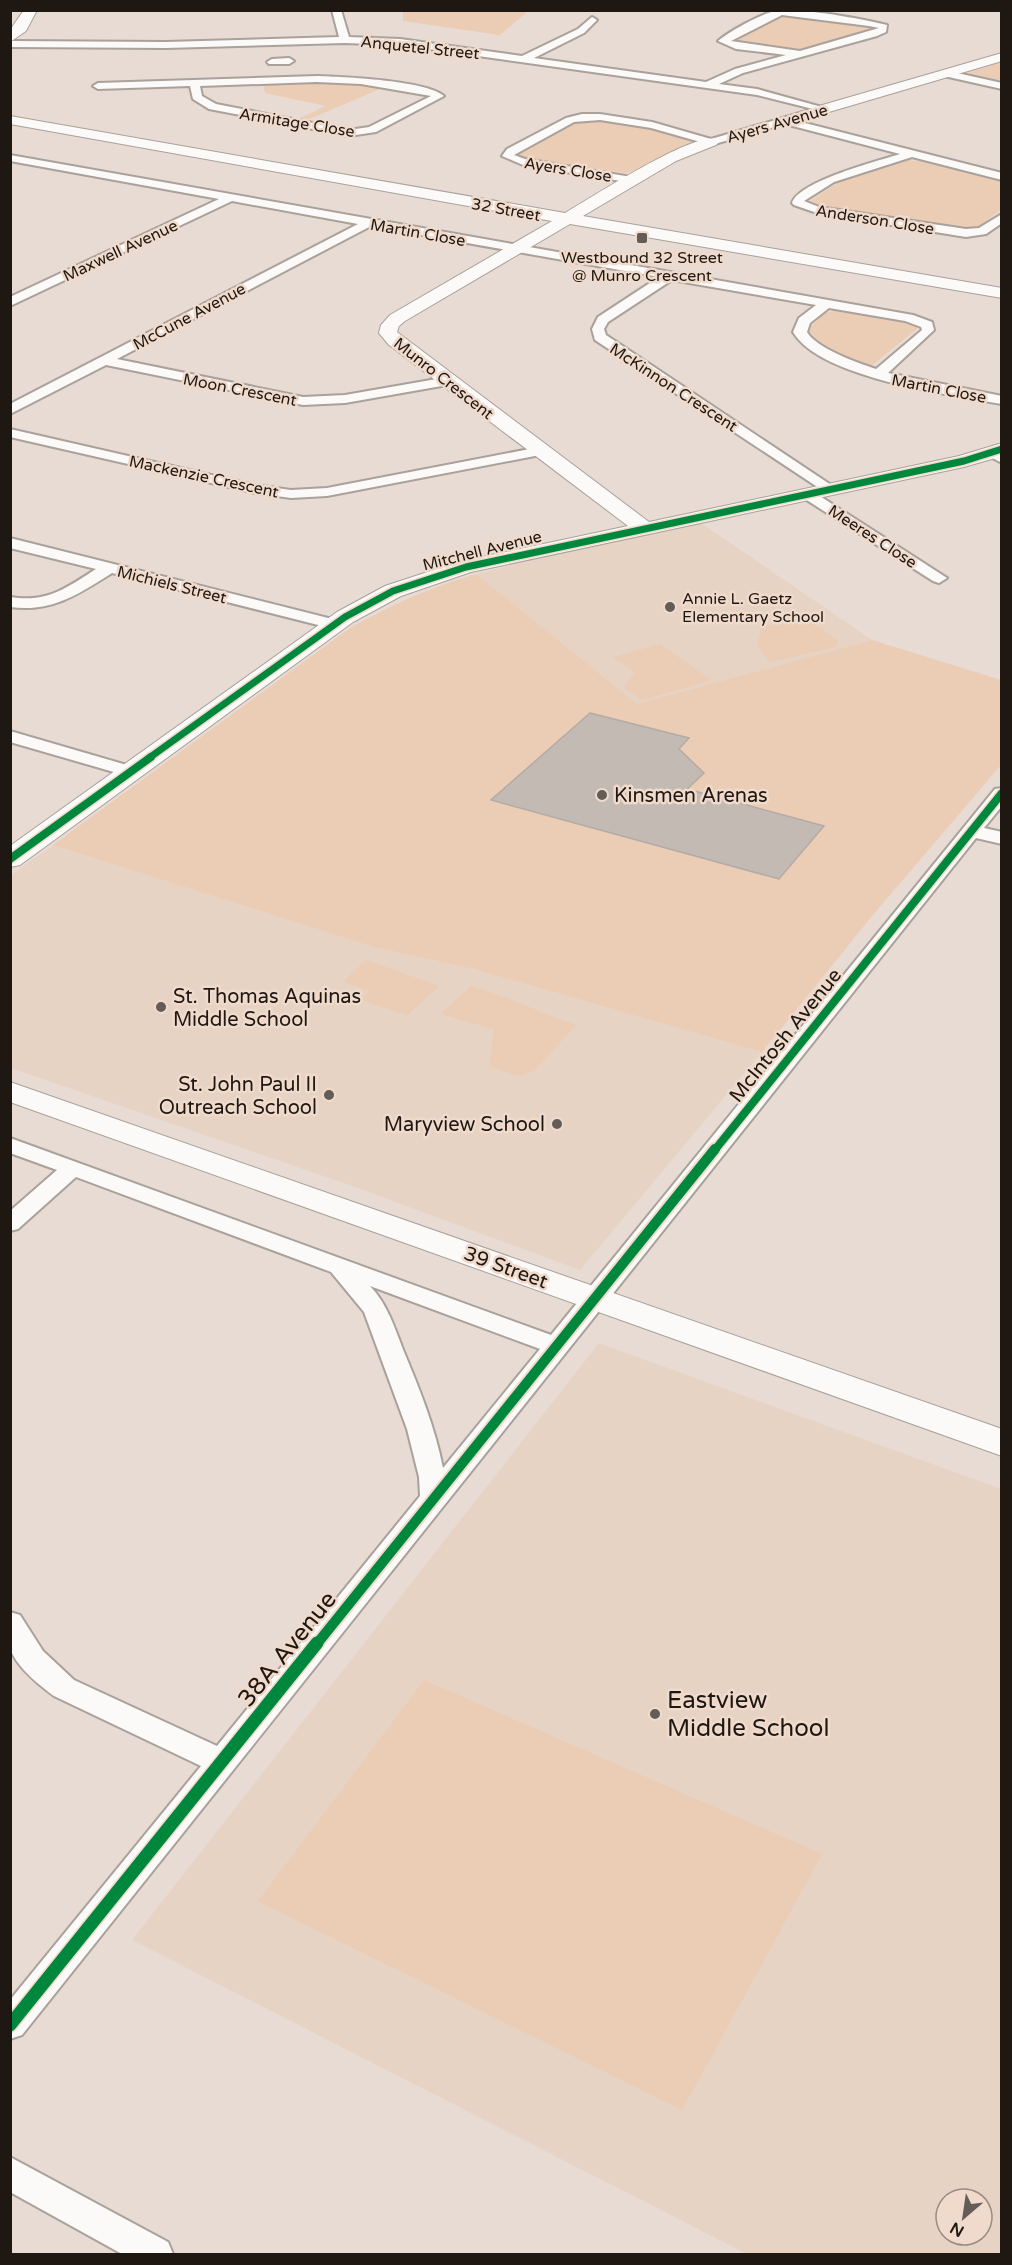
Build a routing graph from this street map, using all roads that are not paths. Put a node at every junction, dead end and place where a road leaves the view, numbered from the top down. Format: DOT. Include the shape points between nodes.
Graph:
graph roads {
  1 [pos="31,10"];
  2 [pos="336,10"];
  3 [pos="592,20"];
  4 [pos="10,38"];
  5 [pos="345,40"];
  6 [pos="268,42"];
  7 [pos="285,42"];
  8 [pos="10,44"];
  9 [pos="799,54"];
  10 [pos="1002,57"];
  11 [pos="524,59"];
  12 [pos="289,61"];
  13 [pos="272,62"];
  14 [pos="948,74"];
  15 [pos="276,80"];
  16 [pos="293,80"];
  17 [pos="194,83"];
  18 [pos="707,85"];
  19 [pos="98,86"];
  20 [pos="1002,86"];
  21 [pos="824,109"];
  22 [pos="10,111"];
  23 [pos="10,120"];
  24 [pos="785,121"];
  25 [pos="711,142"];
  26 [pos="911,154"];
  27 [pos="10,158"];
  28 [pos="1002,177"];
  29 [pos="633,180"];
  30 [pos="229,198"];
  31 [pos="572,216"];
  32 [pos="1002,217"];
  33 [pos="368,223"];
  34 [pos="514,249"];
  35 [pos="668,276"];
  36 [pos="1002,284"];
  37 [pos="1002,293"];
  38 [pos="10,302"];
  39 [pos="826,304"];
  40 [pos="105,361"];
  41 [pos="877,375"];
  42 [pos="448,381"];
  43 [pos="1002,400"];
  44 [pos="10,410"];
  45 [pos="10,433"];
  46 [pos="540,451"];
  47 [pos="998,454"];
  48 [pos="830,489"];
  49 [pos="807,494"];
  50 [pos="644,528"];
  51 [pos="13,546"];
  52 [pos="109,568"];
  53 [pos="939,578"];
  54 [pos="10,602"];
  55 [pos="334,624"];
  56 [pos="10,736"];
  57 [pos="131,772"];
  58 [pos="1002,793"];
  59 [pos="972,831"];
  60 [pos="1002,838"];
  61 [pos="10,859"];
  62 [pos="10,1090"];
  63 [pos="10,1145"];
  64 [pos="73,1168"];
  65 [pos="10,1224"];
  66 [pos="336,1264"];
  67 [pos="596,1299"];
  68 [pos="557,1347"];
  69 [pos="1002,1443"];
  70 [pos="434,1499"];
  71 [pos="10,1623"];
  72 [pos="220,1762"];
  73 [pos="10,2025"];
  74 [pos="10,2173"];
  75 [pos="155,2254"];
  1 -- 4 [label="street"];
  2 -- 5 [label="street"];
  3 -- 11 [label="street" via="581,31"];
  5 -- 7 [label="street, Anquetel Street"];
  5 -- 11 [label="street, Anquetel Street" via="411,43"];
  6 -- 7 [label="street, Anquetel Street"];
  6 -- 8 [label="street, Anquetel Street"];
  6 -- 13 [label="street, Armitage Close"];
  7 -- 12 [label="street"];
  9 -- 9 [label="street" via="870,36 884,27 782,12 723,41"];
  9 -- 18 [label="street" via="739,70"];
  10 -- 14 [label="street, Ayers Avenue"];
  11 -- 18 [label="street, Anquetel Street"];
  12 -- 13 [label="street"];
  12 -- 16 [label="street"];
  13 -- 15 [label="street, Armitage Close"];
  14 -- 20 [label="street"];
  14 -- 21 [label="street, Ayers Avenue"];
  15 -- 16 [label="street, Armitage Close"];
  15 -- 17 [label="street, Armitage Close"];
  16 -- 17 [label="street, Armitage Close" via="353,80 439,96 372,130 349,133 213,107 197,98"];
  17 -- 19 [label="street, Armitage Close"];
  18 -- 21 [label="street, Anquetel Street"];
  21 -- 24 [label="street, Ayers Avenue"];
  22 -- 31 [label="street, 32 Street"];
  23 -- 31 [label="street, 32 Street"];
  24 -- 25 [label="street, Ayers Avenue"];
  24 -- 26 [label="street"];
  25 -- 29 [label="street, Ayers Avenue" via="679,154"];
  25 -- 29 [label="street, Ayers Close" via="652,125 587,116 570,120 507,156"];
  26 -- 28 [label="street"];
  26 -- 32 [label="street, Anderson Close" via="830,180 798,203 817,210 960,233 982,231"];
  27 -- 30 [label="street, Martin Close"];
  29 -- 31 [label="street, Ayers Avenue"];
  30 -- 33 [label="street, Martin Close"];
  30 -- 38 [label="street, Maxwell Avenue"];
  31 -- 34 [label="street, Munro Crescent"];
  31 -- 36 [label="street, 32 Street"];
  31 -- 37 [label="street, 32 Street"];
  33 -- 34 [label="street, Martin Close"];
  33 -- 40 [label="street, McCune Avenue"];
  34 -- 35 [label="street, Martin Close"];
  34 -- 42 [label="street, Munro Crescent" via="390,325 388,333 395,341"];
  35 -- 39 [label="street, Martin Close"];
  35 -- 48 [label="street, McKinnon Crescent" via="603,320 598,329 600,337"];
  39 -- 41 [label="street, Martin Close" via="801,325 804,339 844,363"];
  39 -- 41 [label="street, Martin Close" via="927,325 926,333"];
  40 -- 42 [label="street, Moon Crescent" via="303,401 345,399"];
  40 -- 44 [label="street, McCune Avenue"];
  41 -- 43 [label="street, Martin Close"];
  42 -- 46 [label="street, Munro Crescent"];
  45 -- 46 [label="street, Mackenzie Crescent" via="291,494 327,492"];
  46 -- 50 [label="street, Munro Crescent"];
  47 -- 48 [label="street, Mitchell Avenue"];
  48 -- 49 [label="street, Mitchell Avenue"];
  49 -- 50 [label="street, Mitchell Avenue"];
  49 -- 53 [label="street, Meeres Close"];
  50 -- 55 [label="street, Mitchell Avenue" via="441,574 376,599"];
  51 -- 52 [label="street, Michiels Street"];
  52 -- 54 [label="street" via="46,604"];
  52 -- 55 [label="street, Michiels Street"];
  55 -- 57 [label="street, Mitchell Avenue"];
  56 -- 57 [label="street"];
  57 -- 61 [label="street, Mitchell Avenue"];
  58 -- 59 [label="street, McIntosh Avenue"];
  59 -- 60 [label="street"];
  59 -- 67 [label="street, McIntosh Avenue"];
  62 -- 67 [label="street, 39 Street"];
  63 -- 64 [label="street"];
  64 -- 65 [label="street"];
  64 -- 66 [label="street"];
  66 -- 68 [label="street"];
  66 -- 70 [label="street" via="376,1312 424,1440 434,1478"];
  67 -- 68 [label="street, 38A Avenue"];
  67 -- 69 [label="street, 39 Street"];
  68 -- 70 [label="street, 38A Avenue"];
  70 -- 72 [label="street, 38A Avenue"];
  71 -- 72 [label="street" via="29,1655 64,1688"];
  72 -- 73 [label="street, 38A Avenue"];
  74 -- 75 [label="street"];
}
